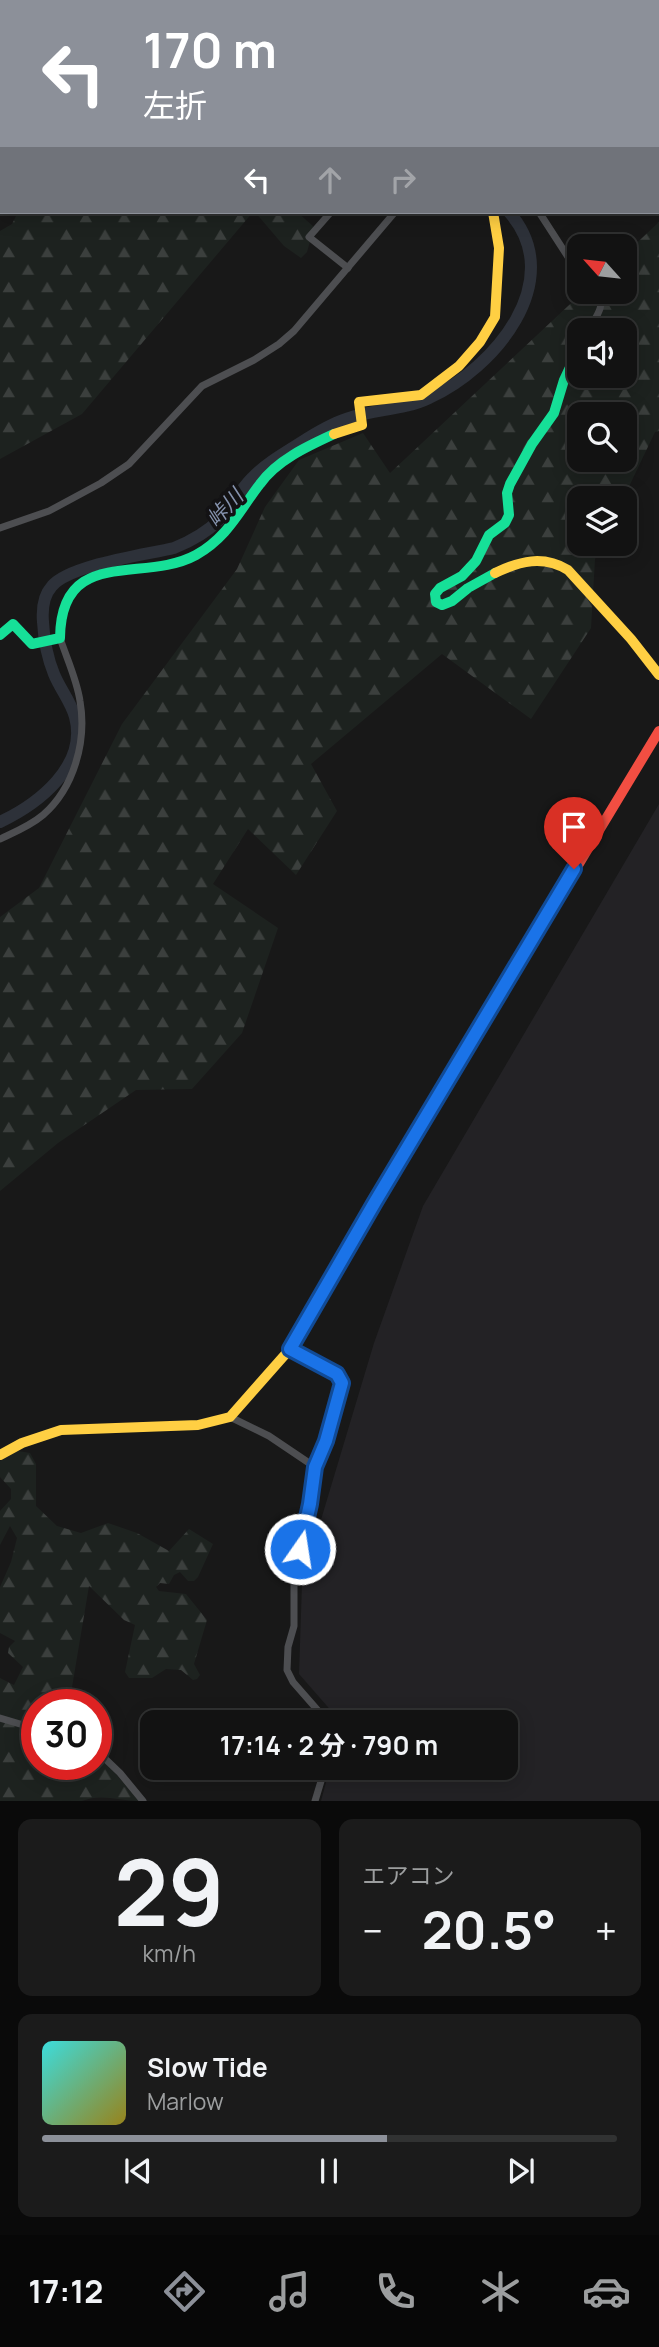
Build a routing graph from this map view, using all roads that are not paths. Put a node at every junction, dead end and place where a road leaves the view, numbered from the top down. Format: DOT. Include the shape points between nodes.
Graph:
graph roads {
  1 [pos="329,214"];
  2 [pos="393,214"];
  3 [pos="493,214"];
  4 [pos="540,214"];
  5 [pos="567,255"];
  6 [pos="348,268"];
  7 [pos="567,374"];
  8 [pos="0,528"];
  9 [pos="0,635"];
  10 [pos="60,638"];
  11 [pos="659,675"];
  12 [pos="659,731"];
  13 [pos="0,839"];
  14 [pos="290,1349"];
  15 [pos="230,1417"];
  16 [pos="0,1455"];
  17 [pos="315,1467"];
  18 [pos="318,1710"];
  19 [pos="0,1718"];
  20 [pos="21,1724"];
  21 [pos="112,1765"];
  22 [pos="321,1780"];
  23 [pos="143,1801"];
  24 [pos="315,1801"];
  1 -- 6 [label="street" via="309,237"];
  2 -- 6 [label="street"];
  3 -- 10 [label="street" via="499,248 495,317 459,366 421,395 359,402 362,425 328,435 295,454 261,483 227,533 211,547 163,566 94,575 64,601"];
  4 -- 5 [label="street"];
  6 -- 8 [label="street" via="294,331 254,360 202,386 129,464 49,511"];
  7 -- 11 [label="street" via="554,413 510,484 505,523 489,535 462,576 440,588 436,602 447,604 518,564 558,561"];
  9 -- 10 [label="street" via="13,624 32,644"];
  10 -- 13 [label="street" via="80,700 82,739 76,761 64,789 44,814"];
  12 -- 14 [label="street"];
  14 -- 15 [label="street"];
  14 -- 17 [label="street" via="337,1374 342,1383"];
  15 -- 16 [label="street" via="198,1425 61,1430"];
  15 -- 17 [label="street"];
  17 -- 18 [label="street" via="294,1571 294,1626 287,1670"];
  19 -- 20 [label="street"];
  21 -- 23 [label="street"];
  22 -- 24 [label="street"];
}
